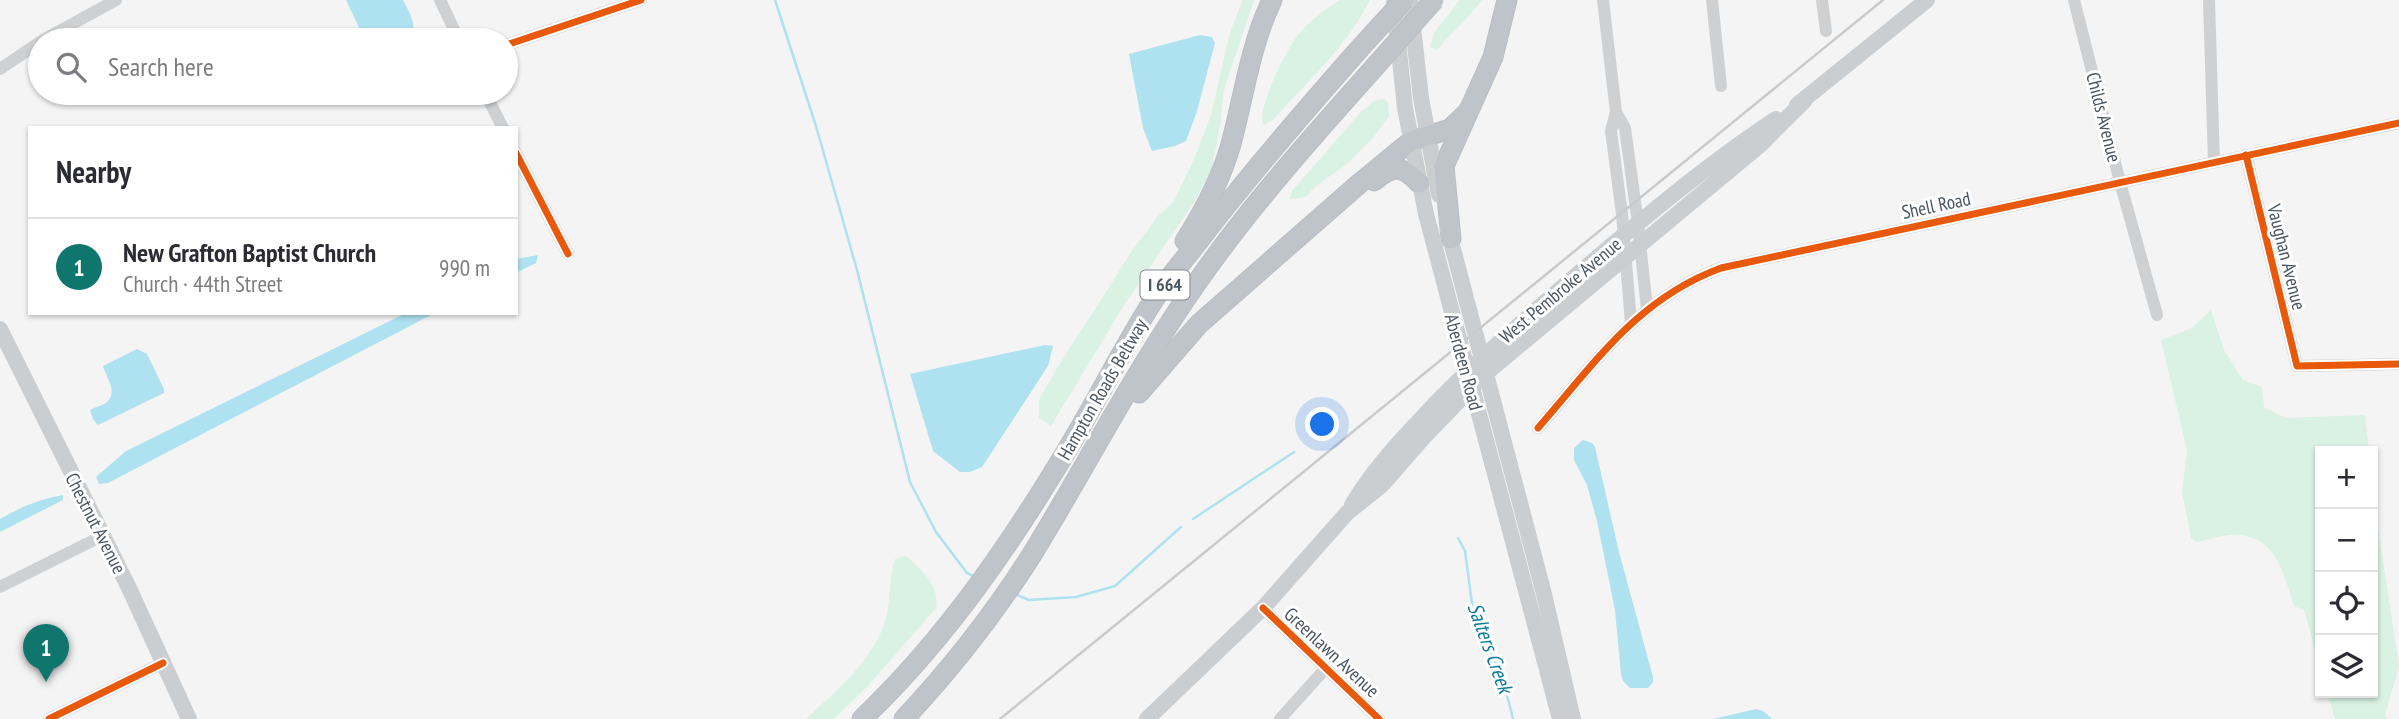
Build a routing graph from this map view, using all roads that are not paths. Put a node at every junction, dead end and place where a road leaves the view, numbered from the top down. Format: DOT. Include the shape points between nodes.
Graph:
graph roads {
  1 [pos="116,0"];
  2 [pos="440,0"];
  3 [pos="641,0"];
  4 [pos="1272,0"];
  5 [pos="1394,0"];
  6 [pos="1404,0"];
  7 [pos="1410,0"];
  8 [pos="1434,0"];
  9 [pos="1507,0"];
  10 [pos="1603,0"];
  11 [pos="1712,0"];
  12 [pos="1822,0"];
  13 [pos="1927,0"];
  14 [pos="2074,0"];
  15 [pos="2208,0"];
  16 [pos="65,28"];
  17 [pos="453,28"];
  18 [pos="1826,31"];
  19 [pos="518,42"];
  20 [pos="28,50"];
  21 [pos="0,69"];
  22 [pos="1721,86"];
  23 [pos="1805,100"];
  24 [pos="491,105"];
  25 [pos="1616,112"];
  26 [pos="1467,113"];
  27 [pos="2399,123"];
  28 [pos="502,126"];
  29 [pos="1419,138"];
  30 [pos="2246,155"];
  31 [pos="518,157"];
  32 [pos="2214,162"];
  33 [pos="2120,182"];
  34 [pos="1419,183"];
  35 [pos="1639,224"];
  36 [pos="1303,233"];
  37 [pos="1624,236"];
  38 [pos="1451,239"];
  39 [pos="1641,246"];
  40 [pos="568,254"];
  41 [pos="1625,258"];
  42 [pos="1157,295"];
  43 [pos="1647,309"];
  44 [pos="2157,315"];
  45 [pos="1631,323"];
  46 [pos="0,328"];
  47 [pos="2399,364"];
  48 [pos="1483,366"];
  49 [pos="1469,379"];
  50 [pos="1538,428"];
  51 [pos="1104,434"];
  52 [pos="102,536"];
  53 [pos="0,587"];
  54 [pos="1263,608"];
  55 [pos="163,663"];
  56 [pos="1326,667"];
  57 [pos="49,719"];
  58 [pos="189,719"];
  59 [pos="862,719"];
  60 [pos="904,719"];
  61 [pos="1147,719"];
  62 [pos="1280,719"];
  63 [pos="1379,719"];
  64 [pos="1560,719"];
  65 [pos="1573,719"];
  1 -- 16 [label="street"];
  2 -- 17 [label="street"];
  3 -- 19 [label="street"];
  4 -- 42 [label="highway" via="1220,177"];
  5 -- 29 [label="main road, Aberdeen Road" via="1402,87"];
  6 -- 42 [label="highway, Hampton Roads Beltway / I 664, bridge" via="1251,173"];
  7 -- 29 [label="main road, Aberdeen Road"];
  8 -- 51 [label="highway, Hampton Roads Beltway / I 664, bridge" via="1275,180 1212,262 1174,315"];
  9 -- 26 [label="highway" via="1493,57"];
  10 -- 25 [label="street"];
  11 -- 22 [label="street"];
  12 -- 18 [label="street"];
  13 -- 23 [label="main road, West Pembroke Avenue"];
  14 -- 33 [label="street, Childs Avenue"];
  15 -- 32 [label="street"];
  20 -- 21 [label="street"];
  23 -- 35 [label="main road, West Pembroke Avenue" via="1752,135"];
  23 -- 39 [label="main road, West Pembroke Avenue" via="1760,145"];
  24 -- 28 [label="street"];
  25 -- 35 [label="street" via="1625,128"];
  25 -- 37 [label="street" via="1611,131"];
  26 -- 29 [label="highway" via="1452,127"];
  26 -- 38 [label="highway" via="1443,171"];
  27 -- 30 [label="street, Shell Road"];
  29 -- 34 [label="main road, Aberdeen Road"];
  29 -- 36 [label="highway"];
  29 -- 38 [label="main road, Aberdeen Road"];
  30 -- 32 [label="street, Shell Road"];
  30 -- 47 [label="street, Vaughan Avenue" via="2297,366"];
  31 -- 40 [label="street"];
  32 -- 33 [label="street, Shell Road"];
  33 -- 43 [label="street, Shell Road" via="1741,263 1686,283"];
  33 -- 44 [label="street, Childs Avenue"];
  34 -- 36 [label="highway" via="1406,171 1389,170"];
  34 -- 49 [label="main road, Aberdeen Road"];
  35 -- 37 [label="main road, West Pembroke Avenue"];
  35 -- 39 [label="street"];
  36 -- 51 [label="highway" via="1199,324"];
  37 -- 41 [label="street"];
  37 -- 48 [label="main road, West Pembroke Avenue"];
  38 -- 48 [label="main road, Aberdeen Road"];
  39 -- 41 [label="main road, West Pembroke Avenue"];
  39 -- 43 [label="street"];
  41 -- 45 [label="street"];
  41 -- 48 [label="main road, West Pembroke Avenue"];
  42 -- 59 [label="highway, Hampton Roads Beltway / I 664" via="1004,549 957,616"];
  43 -- 45 [label="street, Shell Road"];
  45 -- 50 [label="street, Shell Road"];
  46 -- 52 [label="main road, Chestnut Avenue"];
  48 -- 49 [label="main road, West Pembroke Avenue"];
  48 -- 65 [label="main road, Aberdeen Road"];
  49 -- 54 [label="main road, West Pembroke Avenue" via="1446,392 1368,477 1347,513"];
  49 -- 64 [label="main road, Aberdeen Road"];
  51 -- 60 [label="highway, Hampton Roads Beltway / I 664" via="981,627"];
  52 -- 53 [label="street"];
  52 -- 55 [label="main road, Chestnut Avenue"];
  54 -- 56 [label="street, Greenlawn Avenue"];
  54 -- 61 [label="main road, West Pembroke Avenue"];
  55 -- 57 [label="street"];
  55 -- 58 [label="main road, Chestnut Avenue"];
  56 -- 62 [label="street"];
  56 -- 63 [label="street, Greenlawn Avenue"];
}
